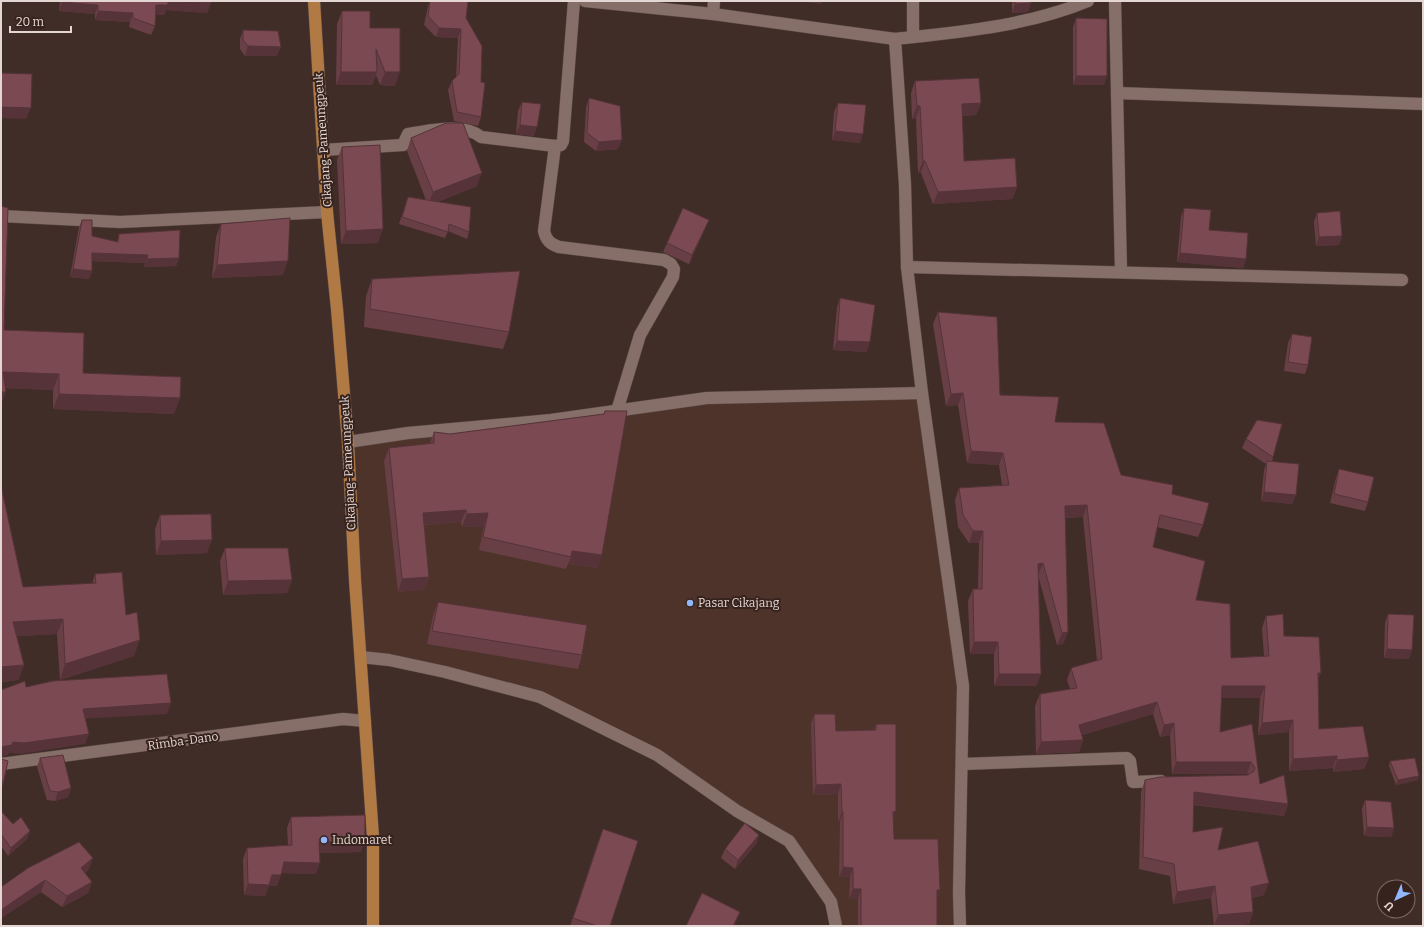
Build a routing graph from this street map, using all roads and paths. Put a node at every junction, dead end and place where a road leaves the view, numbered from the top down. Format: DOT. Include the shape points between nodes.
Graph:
graph roads {
  1 [pos="314,1"];
  2 [pos="574,1"];
  3 [pos="585,1"];
  4 [pos="714,1"];
  5 [pos="913,1"];
  6 [pos="1088,1"];
  7 [pos="1115,1"];
  8 [pos="713,14"];
  9 [pos="913,37"];
  10 [pos="895,39"];
  11 [pos="1117,93"];
  12 [pos="1423,104"];
  13 [pos="555,146"];
  14 [pos="323,150"];
  15 [pos="327,212"];
  16 [pos="1,216"];
  17 [pos="907,267"];
  18 [pos="1122,272"];
  19 [pos="1402,280"];
  20 [pos="922,393"];
  21 [pos="617,411"];
  22 [pos="348,442"];
  23 [pos="361,657"];
  24 [pos="365,721"];
  25 [pos="1,764"];
  26 [pos="962,764"];
  27 [pos="1173,781"];
  28 [pos="373,926"];
  29 [pos="836,926"];
  30 [pos="960,926"];
  1 -- 14 [label="main road, Cikajang-Pameungpeuk"];
  2 -- 13 [label="street" via="563,141 561,145"];
  3 -- 8 [label="street"];
  4 -- 8 [label="street"];
  5 -- 9 [label="street"];
  6 -- 9 [label="street" via="1023,21"];
  7 -- 11 [label="street"];
  8 -- 10 [label="street"];
  9 -- 10 [label="street"];
  10 -- 17 [label="street" via="905,185"];
  11 -- 12 [label="street"];
  11 -- 18 [label="street"];
  13 -- 14 [label="street" via="481,137 473,131 441,129 408,134 403,145"];
  13 -- 21 [label="street" via="544,231 546,239 559,247 664,260 674,269 673,277 640,335"];
  14 -- 15 [label="main road, Cikajang-Pameungpeuk"];
  15 -- 16 [label="street" via="120,222"];
  15 -- 22 [label="main road, Cikajang-Pameungpeuk"];
  17 -- 18 [label="street"];
  17 -- 20 [label="street"];
  18 -- 19 [label="street"];
  20 -- 21 [label="street" via="707,398"];
  20 -- 26 [label="street" via="963,686"];
  21 -- 22 [label="street" via="551,420 408,433"];
  22 -- 23 [label="main road, Cikajang-Pameungpeuk"];
  23 -- 24 [label="main road, Cikajang-Pameungpeuk"];
  23 -- 29 [label="street" via="445,672 540,697 657,755 737,811 789,841 831,902"];
  24 -- 25 [label="street, Rimba-Dano" via="342,719"];
  24 -- 28 [label="main road, Cikajang-Pameungpeuk" via="373,837"];
  26 -- 27 [label="street" via="1127,758 1130,761 1133,782"];
  26 -- 30 [label="street"];
}
